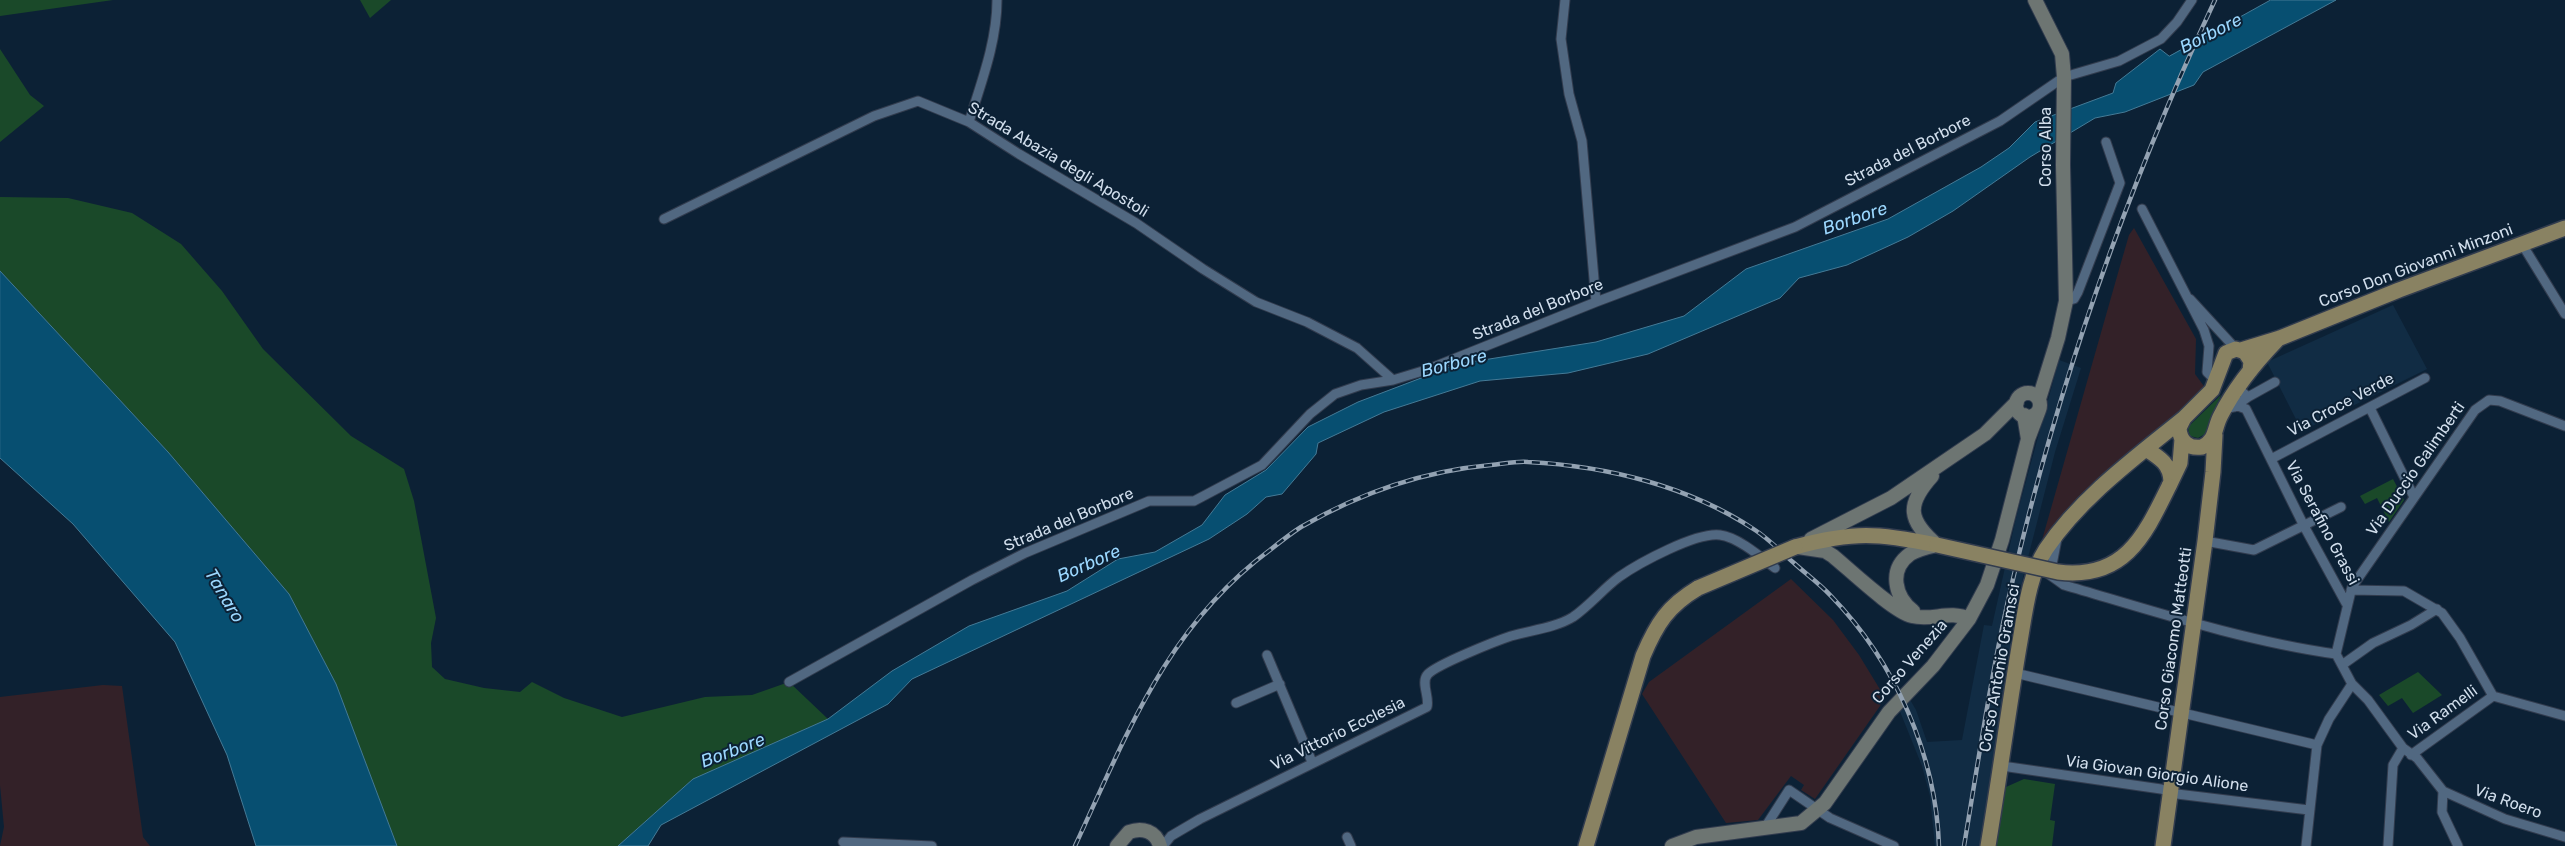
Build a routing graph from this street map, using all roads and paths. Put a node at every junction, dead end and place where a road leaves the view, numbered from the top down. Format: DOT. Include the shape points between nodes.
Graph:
graph roads {
  1 [pos="997,0"];
  2 [pos="1565,0"];
  3 [pos="2035,0"];
  4 [pos="2192,0"];
  5 [pos="2064,77"];
  6 [pos="969,122"];
  7 [pos="2106,142"];
  8 [pos="2142,209"];
  9 [pos="664,219"];
  10 [pos="2565,228"];
  11 [pos="2522,244"];
  12 [pos="2184,293"];
  13 [pos="2066,301"];
  14 [pos="1596,302"];
  15 [pos="2565,314"];
  16 [pos="2280,338"];
  17 [pos="2238,350"];
  18 [pos="2214,362"];
  19 [pos="2250,371"];
  20 [pos="2425,378"];
  21 [pos="1393,380"];
  22 [pos="2275,382"];
  23 [pos="2242,392"];
  24 [pos="2028,406"];
  25 [pos="2229,408"];
  26 [pos="2370,408"];
  27 [pos="2184,418"];
  28 [pos="2565,426"];
  29 [pos="2215,435"];
  30 [pos="2182,440"];
  31 [pos="2200,447"];
  32 [pos="2146,449"];
  33 [pos="2271,459"];
  34 [pos="1946,461"];
  35 [pos="2180,462"];
  36 [pos="2170,483"];
  37 [pos="2414,497"];
  38 [pos="2341,507"];
  39 [pos="2304,526"];
  40 [pos="2058,533"];
  41 [pos="2205,541"];
  42 [pos="1937,545"];
  43 [pos="1795,546"];
  44 [pos="1775,568"];
  45 [pos="2351,590"];
  46 [pos="2346,602"];
  47 [pos="2437,609"];
  48 [pos="1922,617"];
  49 [pos="1969,619"];
  50 [pos="2193,623"];
  51 [pos="2336,654"];
  52 [pos="1267,655"];
  53 [pos="2342,665"];
  54 [pos="2015,673"];
  55 [pos="789,682"];
  56 [pos="1280,684"];
  57 [pos="2352,684"];
  58 [pos="2493,696"];
  59 [pos="1236,703"];
  60 [pos="2182,712"];
  61 [pos="2565,716"];
  62 [pos="2317,745"];
  63 [pos="2403,748"];
  64 [pos="2411,755"];
  65 [pos="1312,762"];
  66 [pos="2002,766"];
  67 [pos="2443,791"];
  68 [pos="2170,792"];
  69 [pos="1818,810"];
  70 [pos="2309,810"];
  71 [pos="1764,829"];
  72 [pos="1147,831"];
  73 [pos="1177,832"];
  74 [pos="1347,837"];
  75 [pos="2565,837"];
  76 [pos="843,842"];
  77 [pos="932,846"];
  78 [pos="1117,846"];
  79 [pos="1161,846"];
  80 [pos="1351,846"];
  81 [pos="1586,846"];
  82 [pos="1672,846"];
  83 [pos="1894,846"];
  84 [pos="1988,846"];
  85 [pos="2163,846"];
  86 [pos="2306,846"];
  87 [pos="2388,846"];
  88 [pos="2458,846"];
  1 -- 6 [label="street" via="990,55"];
  2 -- 14 [label="street" via="1561,38 1569,94 1582,141"];
  3 -- 5 [label="street, Corso Alba" via="2062,54"];
  4 -- 5 [label="street, Strada del Borbore" via="2161,39 2118,61"];
  5 -- 13 [label="street, Corso Alba"];
  5 -- 14 [label="street, Strada del Borbore" via="2000,120 1795,227"];
  6 -- 9 [label="street, Strada Abazia degli Apostoli" via="918,101 874,116"];
  6 -- 21 [label="street, Strada Abazia degli Apostoli" via="1136,223 1256,302 1307,322 1357,348"];
  7 -- 13 [label="street" via="2120,183 2078,292 2074,299"];
  8 -- 12 [label="street"];
  10 -- 11 [label="main road, Corso Don Giovanni Minzoni"];
  11 -- 15 [label="street"];
  11 -- 16 [label="main road, Corso Don Giovanni Minzoni"];
  12 -- 17 [label="street"];
  12 -- 18 [label="street"];
  13 -- 24 [label="street, Corso Alba" via="2049,366"];
  14 -- 21 [label="street, Strada del Borbore" via="1513,337"];
  16 -- 17 [label="main road, Corso Don Giovanni Minzoni"];
  16 -- 19 [label="main road, Corso Don Giovanni Minzoni"];
  17 -- 18 [label="main road" via="2226,353"];
  17 -- 19 [label="main road" via="2249,356"];
  18 -- 27 [label="main road, Corso Antonio Gramsci" via="2216,381 2204,400"];
  19 -- 23 [label="main road, Corso Don Giovanni Minzoni"];
  20 -- 26 [label="street, Via Croce Verde"];
  21 -- 55 [label="street, Strada del Borbore" via="1361,385 1335,394 1310,414 1262,465 1194,501 1149,502 1025,553"];
  22 -- 23 [label="street"];
  23 -- 25 [label="main road, Corso Don Giovanni Minzoni"];
  24 -- 34 [label="street"];
  24 -- 49 [label="street, Corso Venezia" via="2028,439 2002,540 1987,586"];
  25 -- 29 [label="main road, Corso Giacomo Matteotti" via="2218,421"];
  25 -- 33 [label="street, Via Serafino Grassi" via="2246,409"];
  26 -- 33 [label="street, Via Croce Verde"];
  26 -- 37 [label="street"];
  27 -- 30 [label="main road" via="2179,428"];
  27 -- 32 [label="main road, Corso Antonio Gramsci"];
  28 -- 37 [label="street, Via Duccio Galimberti" via="2500,401 2489,400 2476,410"];
  29 -- 31 [label="main road" via="2208,445"];
  29 -- 41 [label="main road, Corso Giacomo Matteotti"];
  30 -- 31 [label="main road" via="2191,447"];
  30 -- 35 [label="main road"];
  31 -- 35 [label="main road"];
  32 -- 36 [label="main road" via="2164,461 2170,471"];
  32 -- 40 [label="main road, Corso Antonio Gramsci" via="2094,494"];
  33 -- 39 [label="street, Via Serafino Grassi"];
  34 -- 42 [label="street" via="1921,488 1914,506 1916,522"];
  34 -- 43 [label="street" via="1874,508"];
  35 -- 36 [label="main road"];
  36 -- 42 [label="main road, bridge" via="2134,548 2098,571 2058,572"];
  37 -- 45 [label="street, Via Duccio Galimberti"];
  38 -- 39 [label="street"];
  39 -- 41 [label="street" via="2254,550"];
  39 -- 46 [label="street, Via Serafino Grassi"];
  40 -- 50 [label="street" via="2050,574 2064,585"];
  40 -- 54 [label="main road, Corso Antonio Gramsci" via="2036,569"];
  41 -- 50 [label="main road, Corso Giacomo Matteotti"];
  42 -- 43 [label="main road" via="1892,536 1859,534"];
  42 -- 48 [label="street" via="1911,553 1898,570 1897,592 1903,602"];
  43 -- 48 [label="street" via="1825,551 1904,613"];
  43 -- 81 [label="main road, bridge" via="1698,588 1678,600 1652,633"];
  44 -- 65 [label="street, Via Vittorio Ecclesia" via="1746,546 1721,535 1698,538 1620,577 1572,617 1510,636 1428,674 1425,680 1427,707"];
  45 -- 46 [label="street, Via Duccio Galimberti"];
  45 -- 47 [label="street" via="2404,591"];
  46 -- 51 [label="street, Via Serafino Grassi"];
  47 -- 53 [label="street" via="2373,642"];
  47 -- 58 [label="street" via="2460,638"];
  48 -- 49 [label="street" via="1956,614"];
  49 -- 69 [label="street, Corso Venezia" via="1933,666 1889,712"];
  50 -- 51 [label="street"];
  50 -- 60 [label="main road, Corso Giacomo Matteotti"];
  51 -- 53 [label="street"];
  52 -- 56 [label="street"];
  53 -- 57 [label="street"];
  54 -- 60 [label="street"];
  54 -- 66 [label="main road, Corso Antonio Gramsci"];
  56 -- 59 [label="street"];
  56 -- 65 [label="street"];
  57 -- 62 [label="street"];
  57 -- 63 [label="street" via="2368,700"];
  58 -- 61 [label="street"];
  58 -- 64 [label="street, Via Ramelli"];
  60 -- 62 [label="street"];
  60 -- 68 [label="main road, Corso Giacomo Matteotti"];
  62 -- 70 [label="street"];
  63 -- 64 [label="street"];
  63 -- 87 [label="street" via="2393,765"];
  64 -- 67 [label="street"];
  65 -- 73 [label="street, Via Vittorio Ecclesia"];
  66 -- 68 [label="street, Via Giovan Giorgio Alione"];
  66 -- 84 [label="main road, Corso Antonio Gramsci"];
  67 -- 75 [label="street, Via Roero" via="2505,819"];
  67 -- 88 [label="street" via="2442,812"];
  68 -- 70 [label="street, Via Giovan Giorgio Alione"];
  68 -- 85 [label="main road, Corso Giacomo Matteotti"];
  69 -- 71 [label="street, Corso Venezia" via="1801,823"];
  69 -- 71 [label="street" via="1789,790"];
  69 -- 83 [label="street"];
  70 -- 86 [label="street"];
  71 -- 82 [label="street, Corso Venezia" via="1696,837"];
  72 -- 73 [label="street, Via Vittorio Ecclesia"];
  72 -- 78 [label="street" via="1135,829 1123,835"];
  72 -- 79 [label="street"];
  73 -- 79 [label="street, Via Vittorio Ecclesia"];
  74 -- 80 [label="street"];
  76 -- 77 [label="street"];
}
